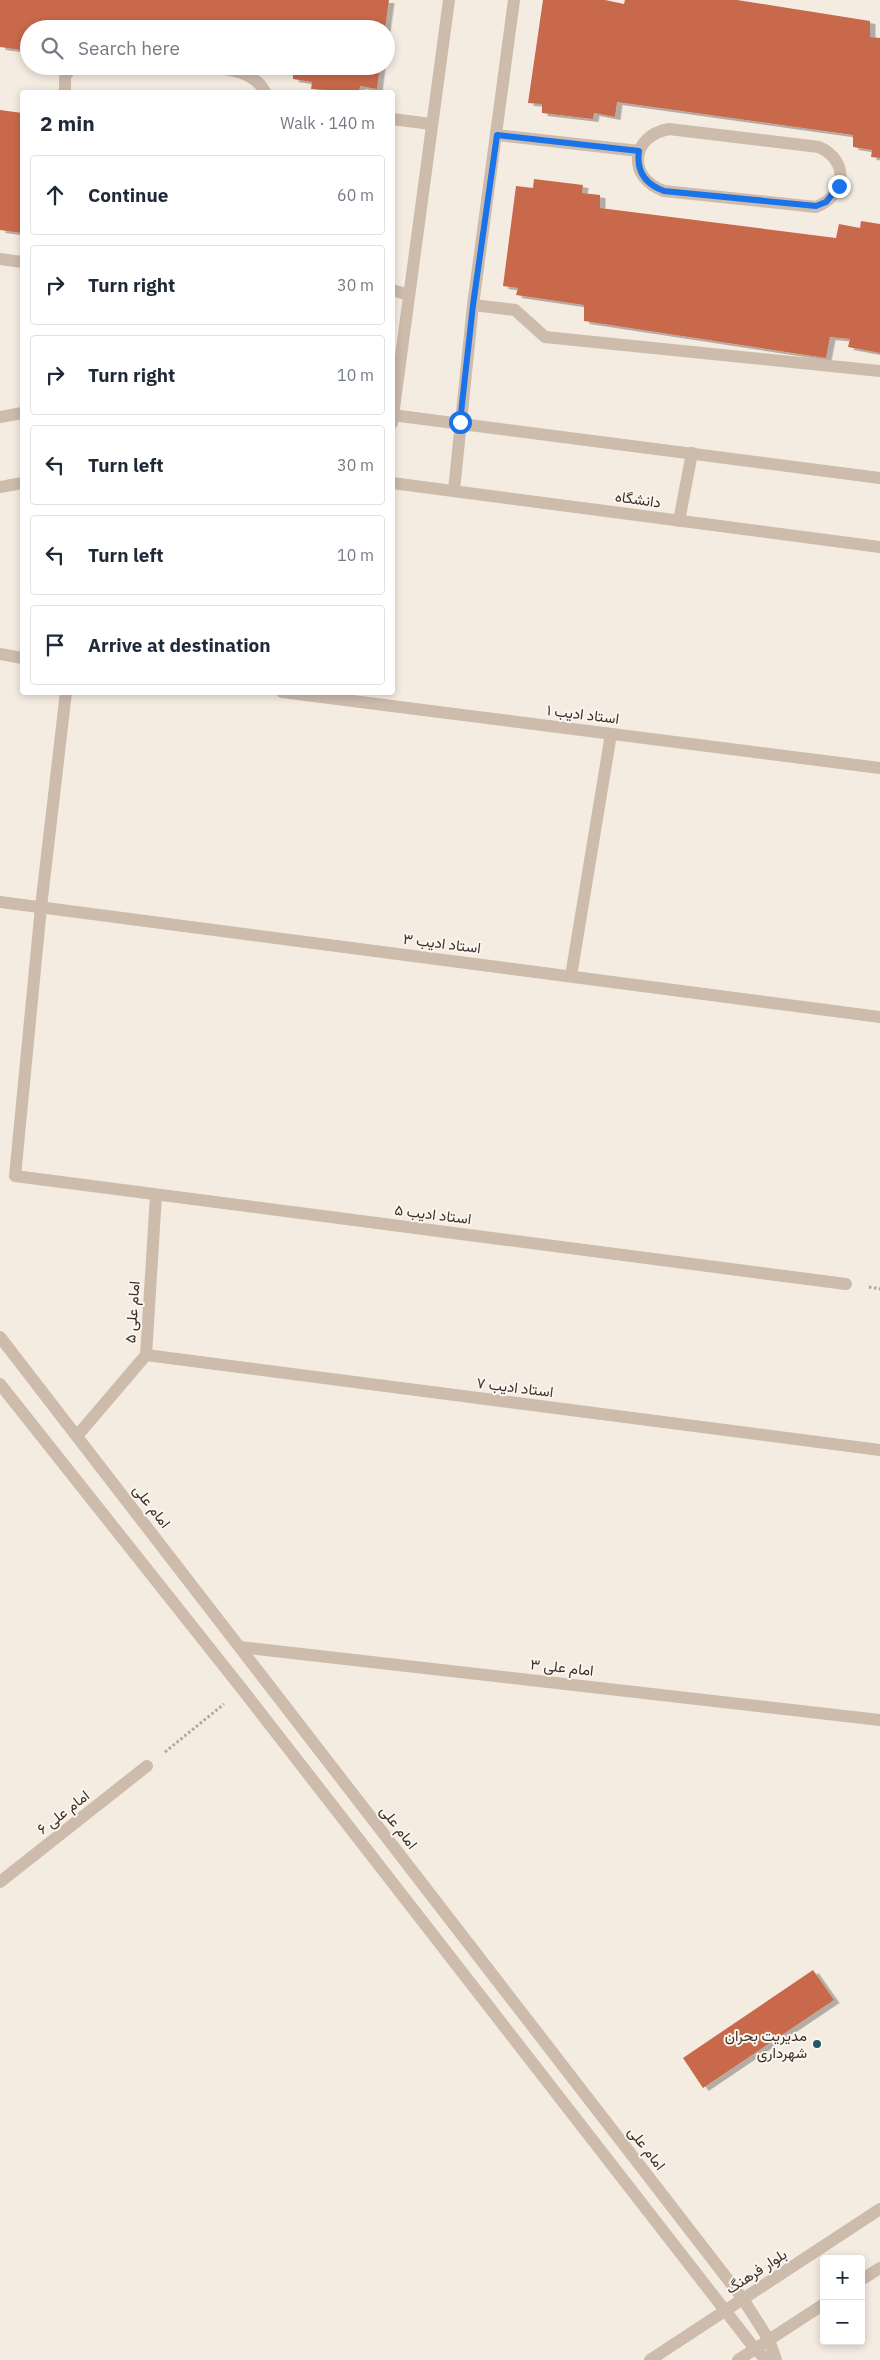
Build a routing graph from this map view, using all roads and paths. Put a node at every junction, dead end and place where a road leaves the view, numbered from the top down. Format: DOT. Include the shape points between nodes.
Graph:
graph roads {
  1 [pos="448,0"];
  2 [pos="514,0"];
  3 [pos="66,75"];
  4 [pos="249,75"];
  5 [pos="65,90"];
  6 [pos="263,90"];
  7 [pos="395,119"];
  8 [pos="431,124"];
  9 [pos="497,135"];
  10 [pos="639,151"];
  11 [pos="0,259"];
  12 [pos="20,262"];
  13 [pos="395,291"];
  14 [pos="409,296"];
  15 [pos="473,305"];
  16 [pos="880,372"];
  17 [pos="395,402"];
  18 [pos="20,413"];
  19 [pos="0,416"];
  20 [pos="395,417"];
  21 [pos="460,422"];
  22 [pos="692,453"];
  23 [pos="880,478"];
  24 [pos="20,483"];
  25 [pos="395,483"];
  26 [pos="0,487"];
  27 [pos="454,490"];
  28 [pos="679,521"];
  29 [pos="880,547"];
  30 [pos="0,654"];
  31 [pos="20,658"];
  32 [pos="66,695"];
  33 [pos="306,695"];
  34 [pos="611,734"];
  35 [pos="880,768"];
  36 [pos="0,902"];
  37 [pos="41,907"];
  38 [pos="571,976"];
  39 [pos="880,1017"];
  40 [pos="156,1195"];
  41 [pos="846,1284"];
  42 [pos="0,1337"];
  43 [pos="146,1355"];
  44 [pos="0,1384"];
  45 [pos="77,1436"];
  46 [pos="880,1450"];
  47 [pos="240,1647"];
  48 [pos="242,1689"];
  49 [pos="880,1720"];
  50 [pos="147,1766"];
  51 [pos="0,1882"];
  52 [pos="880,2209"];
  53 [pos="880,2268"];
  54 [pos="865,2277"];
  55 [pos="743,2299"];
  56 [pos="820,2307"];
  57 [pos="726,2310"];
  58 [pos="769,2340"];
  59 [pos="755,2349"];
  60 [pos="650,2360"];
  61 [pos="738,2360"];
  62 [pos="767,2360"];
  63 [pos="776,2360"];
  1 -- 8 [label="street"];
  2 -- 9 [label="street"];
  3 -- 5 [label="street"];
  4 -- 6 [label="street"];
  7 -- 8 [label="street"];
  8 -- 14 [label="street"];
  9 -- 10 [label="street"];
  9 -- 15 [label="street"];
  10 -- 10 [label="street" via="638,162 643,176 654,187 664,191 816,206 826,202 839,186 839,167 835,158 819,147 669,129 650,135"];
  11 -- 12 [label="street"];
  13 -- 14 [label="street"];
  14 -- 17 [label="street"];
  15 -- 16 [label="street" via="515,310 545,336"];
  15 -- 21 [label="street"];
  18 -- 19 [label="street"];
  20 -- 21 [label="street"];
  21 -- 22 [label="street"];
  21 -- 27 [label="street"];
  22 -- 23 [label="street"];
  22 -- 28 [label="street"];
  24 -- 26 [label="street"];
  25 -- 27 [label="street, دانشگاه"];
  27 -- 28 [label="street, دانشگاه"];
  28 -- 29 [label="street, دانشگاه"];
  30 -- 31 [label="street"];
  32 -- 37 [label="street"];
  33 -- 34 [label="street, استاد ادیب ۱"];
  34 -- 35 [label="street, استاد ادیب ۱"];
  34 -- 38 [label="street"];
  36 -- 37 [label="street, استاد ادیب ۳"];
  37 -- 38 [label="street, استاد ادیب ۳"];
  37 -- 40 [label="street, استاد ادیب ۵" via="15,1176"];
  38 -- 39 [label="street, استاد ادیب ۳"];
  40 -- 41 [label="street, استاد ادیب ۵"];
  40 -- 43 [label="street, امام علی ۵"];
  42 -- 45 [label="street, امام علی"];
  43 -- 45 [label="street, امام علی ۵"];
  43 -- 46 [label="street, استاد ادیب ۷"];
  44 -- 48 [label="street"];
  45 -- 47 [label="street, امام علی"];
  47 -- 49 [label="street, امام علی ۳"];
  47 -- 55 [label="street, امام علی"];
  48 -- 50 [label="path"];
  48 -- 57 [label="street"];
  50 -- 51 [label="street, امام علی ۶"];
  52 -- 55 [label="street, بلوار فرهنگ"];
  53 -- 54 [label="street"];
  55 -- 57 [label="street, بلوار فرهنگ"];
  55 -- 58 [label="street, امام علی"];
  56 -- 58 [label="street"];
  57 -- 59 [label="street"];
  57 -- 60 [label="street, بلوار فرهنگ"];
  58 -- 59 [label="street"];
  58 -- 63 [label="street, امام علی"];
  59 -- 61 [label="street"];
  59 -- 62 [label="street"];
}
